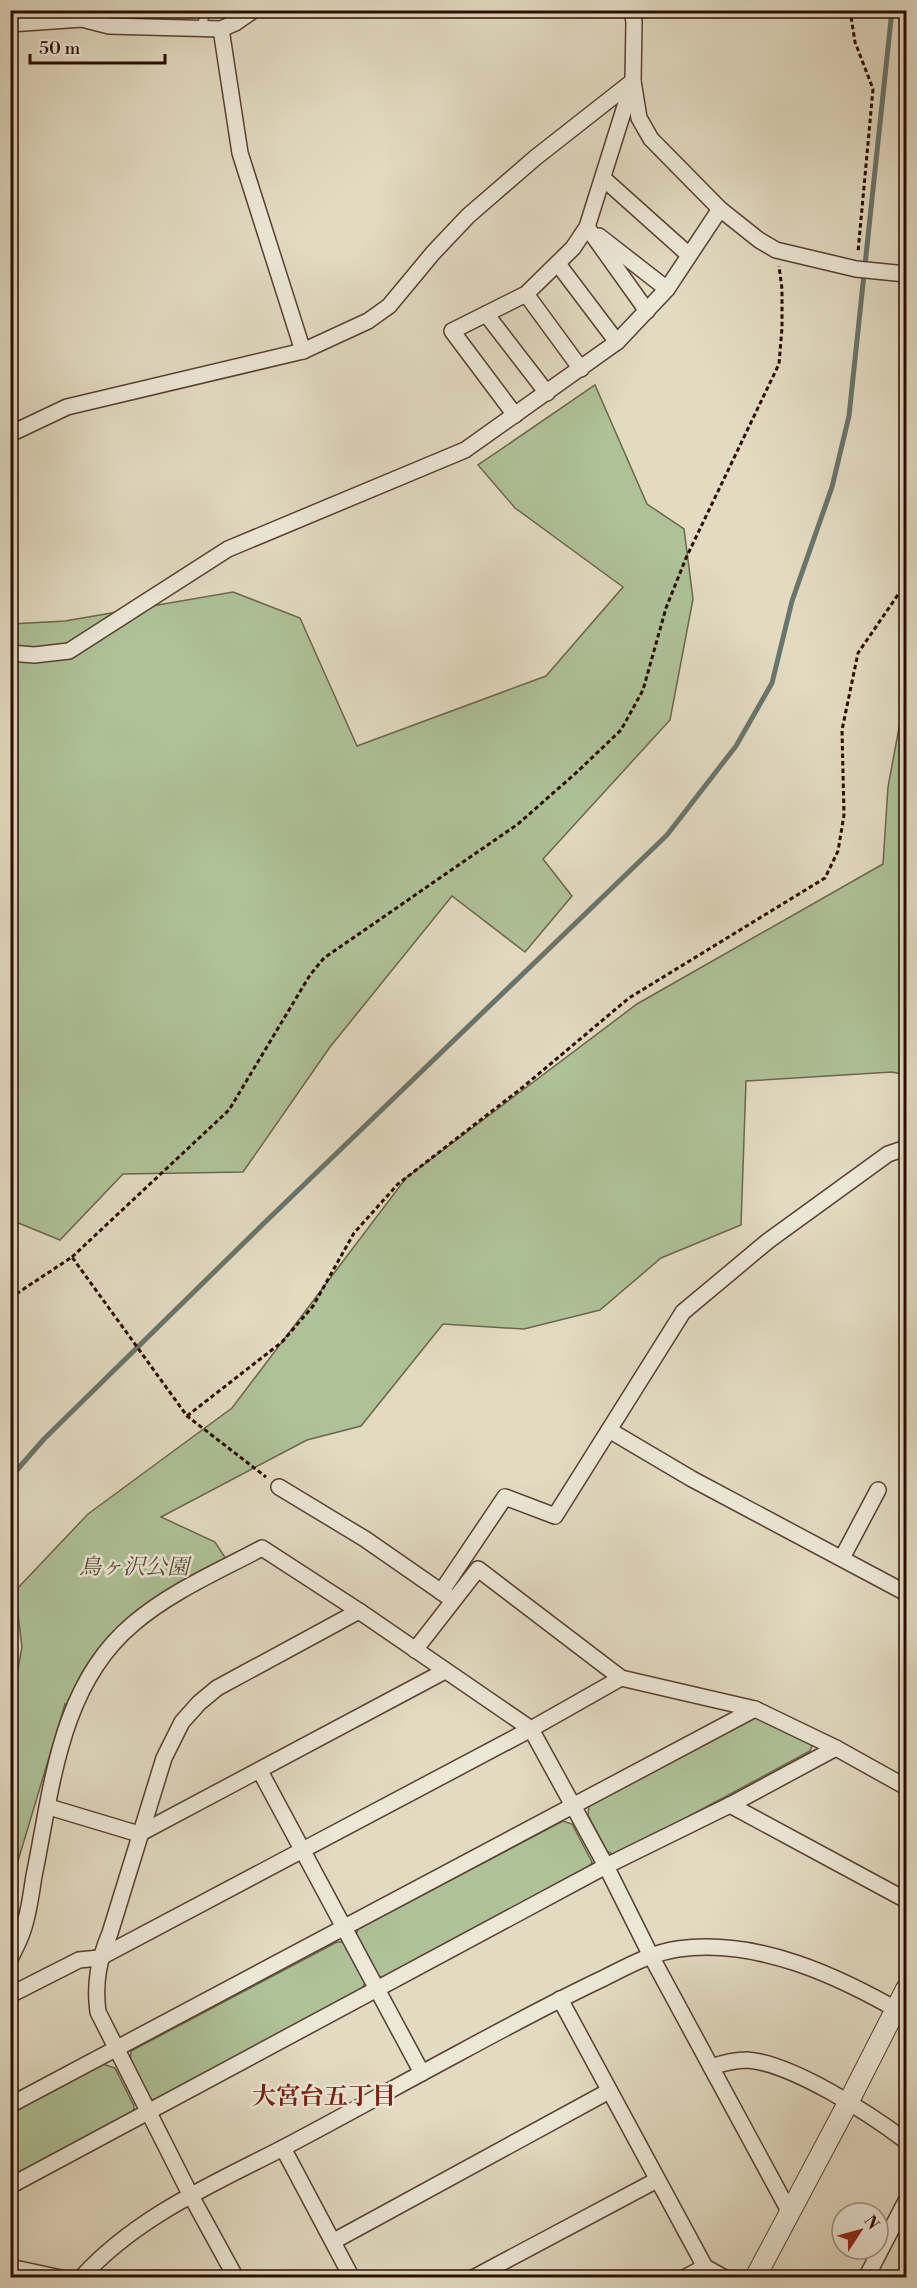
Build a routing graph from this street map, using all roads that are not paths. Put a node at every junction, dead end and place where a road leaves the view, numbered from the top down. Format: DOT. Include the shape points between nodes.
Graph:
graph roads {
  1 [pos="206,10"];
  2 [pos="254,10"];
  3 [pos="632,10"];
  4 [pos="83,15"];
  5 [pos="10,24"];
  6 [pos="201,29"];
  7 [pos="221,29"];
  8 [pos="633,81"];
  9 [pos="604,179"];
  10 [pos="720,208"];
  11 [pos="587,227"];
  12 [pos="689,255"];
  13 [pos="558,264"];
  14 [pos="906,274"];
  15 [pos="667,289"];
  16 [pos="526,294"];
  17 [pos="646,311"];
  18 [pos="486,314"];
  19 [pos="617,342"];
  20 [pos="303,351"];
  21 [pos="581,369"];
  22 [pos="547,393"];
  23 [pos="515,415"];
  24 [pos="10,434"];
  25 [pos="10,653"];
  26 [pos="906,1148"];
  27 [pos="609,1430"];
  28 [pos="279,1487"];
  29 [pos="878,1490"];
  30 [pos="842,1558"];
  31 [pos="906,1593"];
  32 [pos="447,1596"];
  33 [pos="359,1611"];
  34 [pos="414,1650"];
  35 [pos="445,1671"];
  36 [pos="621,1678"];
  37 [pos="755,1709"];
  38 [pos="531,1729"];
  39 [pos="836,1748"];
  40 [pos="260,1771"];
  41 [pos="906,1787"];
  42 [pos="730,1804"];
  43 [pos="573,1806"];
  44 [pos="49,1807"];
  45 [pos="139,1834"];
  46 [pos="302,1850"];
  47 [pos="606,1866"];
  48 [pos="906,1900"];
  49 [pos="345,1928"];
  50 [pos="651,1956"];
  51 [pos="99,1958"];
  52 [pos="10,1959"];
  53 [pos="906,1989"];
  54 [pos="378,1990"];
  55 [pos="10,1991"];
  56 [pos="560,1999"];
  57 [pos="901,2012"];
  58 [pos="116,2050"];
  59 [pos="711,2067"];
  60 [pos="422,2073"];
  61 [pos="609,2091"];
  62 [pos="848,2103"];
  63 [pos="10,2105"];
  64 [pos="149,2112"];
  65 [pos="906,2141"];
  66 [pos="283,2148"];
  67 [pos="657,2180"];
  68 [pos="10,2186"];
  69 [pos="190,2194"];
  70 [pos="906,2201"];
  71 [pos="789,2211"];
  72 [pos="334,2241"];
  73 [pos="10,2267"];
  74 [pos="705,2267"];
  75 [pos="61,2277"];
  76 [pos="81,2277"];
  77 [pos="236,2277"];
  78 [pos="352,2277"];
  79 [pos="473,2277"];
  80 [pos="684,2277"];
  81 [pos="725,2277"];
  82 [pos="755,2277"];
  83 [pos="866,2277"];
  1 -- 6 [label="lane"];
  2 -- 7 [label="street"];
  3 -- 8 [label="street"];
  4 -- 5 [label="street"];
  4 -- 6 [label="street" via="109,26"];
  6 -- 7 [label="street"];
  7 -- 20 [label="street" via="240,153"];
  8 -- 9 [label="street"];
  8 -- 10 [label="street" via="639,118 651,139"];
  8 -- 20 [label="street" via="468,216 389,306 351,331"];
  9 -- 11 [label="street"];
  9 -- 12 [label="street"];
  10 -- 12 [label="street"];
  10 -- 14 [label="street" via="777,250 856,269"];
  11 -- 13 [label="street"];
  11 -- 15 [label="street"];
  11 -- 17 [label="street"];
  12 -- 15 [label="street"];
  13 -- 16 [label="street"];
  13 -- 19 [label="street"];
  15 -- 17 [label="street"];
  16 -- 18 [label="street"];
  16 -- 21 [label="street"];
  17 -- 19 [label="street"];
  18 -- 22 [label="street"];
  18 -- 23 [label="street" via="452,331"];
  19 -- 21 [label="street"];
  20 -- 24 [label="street" via="67,407"];
  21 -- 22 [label="street"];
  22 -- 23 [label="street"];
  23 -- 25 [label="street" via="465,450 228,549 69,651"];
  26 -- 27 [label="street" via="888,1154 768,1241 683,1312"];
  27 -- 30 [label="street"];
  27 -- 32 [label="street" via="555,1516 505,1497"];
  28 -- 32 [label="street" via="365,1539"];
  29 -- 30 [label="street"];
  30 -- 31 [label="street"];
  32 -- 34 [label="street"];
  32 -- 36 [label="street" via="478,1569"];
  33 -- 34 [label="street"];
  33 -- 44 [label="street" via="262,1548 159,1604 110,1647 78,1697 58,1757"];
  33 -- 45 [label="street" via="217,1688 199,1703 182,1722 164,1758"];
  34 -- 35 [label="street"];
  35 -- 38 [label="street"];
  35 -- 40 [label="street"];
  36 -- 37 [label="street"];
  36 -- 38 [label="street"];
  37 -- 39 [label="street"];
  37 -- 43 [label="street"];
  38 -- 43 [label="street"];
  38 -- 46 [label="street"];
  39 -- 41 [label="street"];
  39 -- 42 [label="street"];
  40 -- 45 [label="street"];
  40 -- 46 [label="street"];
  42 -- 47 [label="street"];
  42 -- 48 [label="street"];
  43 -- 47 [label="street"];
  43 -- 49 [label="street"];
  44 -- 45 [label="street"];
  44 -- 52 [label="street" via="24,1928"];
  45 -- 51 [label="street"];
  46 -- 49 [label="street"];
  46 -- 51 [label="street"];
  47 -- 50 [label="street"];
  47 -- 54 [label="street"];
  49 -- 54 [label="street"];
  49 -- 58 [label="street"];
  50 -- 56 [label="street"];
  50 -- 57 [label="street" via="678,1949 710,1948 767,1956 827,1974"];
  50 -- 59 [label="street"];
  51 -- 55 [label="street" via="79,1960 16,1992"];
  51 -- 58 [label="street" via="95,1995 98,2012"];
  53 -- 57 [label="street"];
  54 -- 60 [label="street"];
  54 -- 64 [label="street"];
  56 -- 60 [label="street"];
  56 -- 61 [label="street"];
  57 -- 62 [label="street"];
  58 -- 63 [label="street"];
  58 -- 64 [label="street"];
  59 -- 62 [label="street" via="748,2060 772,2066"];
  59 -- 71 [label="street"];
  60 -- 66 [label="street"];
  61 -- 67 [label="street"];
  61 -- 72 [label="street"];
  62 -- 65 [label="street"];
  62 -- 71 [label="street"];
  64 -- 68 [label="street"];
  64 -- 69 [label="street"];
  66 -- 69 [label="street"];
  66 -- 72 [label="street"];
  67 -- 74 [label="street"];
  67 -- 79 [label="street"];
  69 -- 76 [label="street" via="122,2239"];
  69 -- 77 [label="street"];
  70 -- 83 [label="street"];
  71 -- 82 [label="street"];
  72 -- 78 [label="street"];
  73 -- 75 [label="street"];
  74 -- 80 [label="street"];
  74 -- 81 [label="street"];
}
